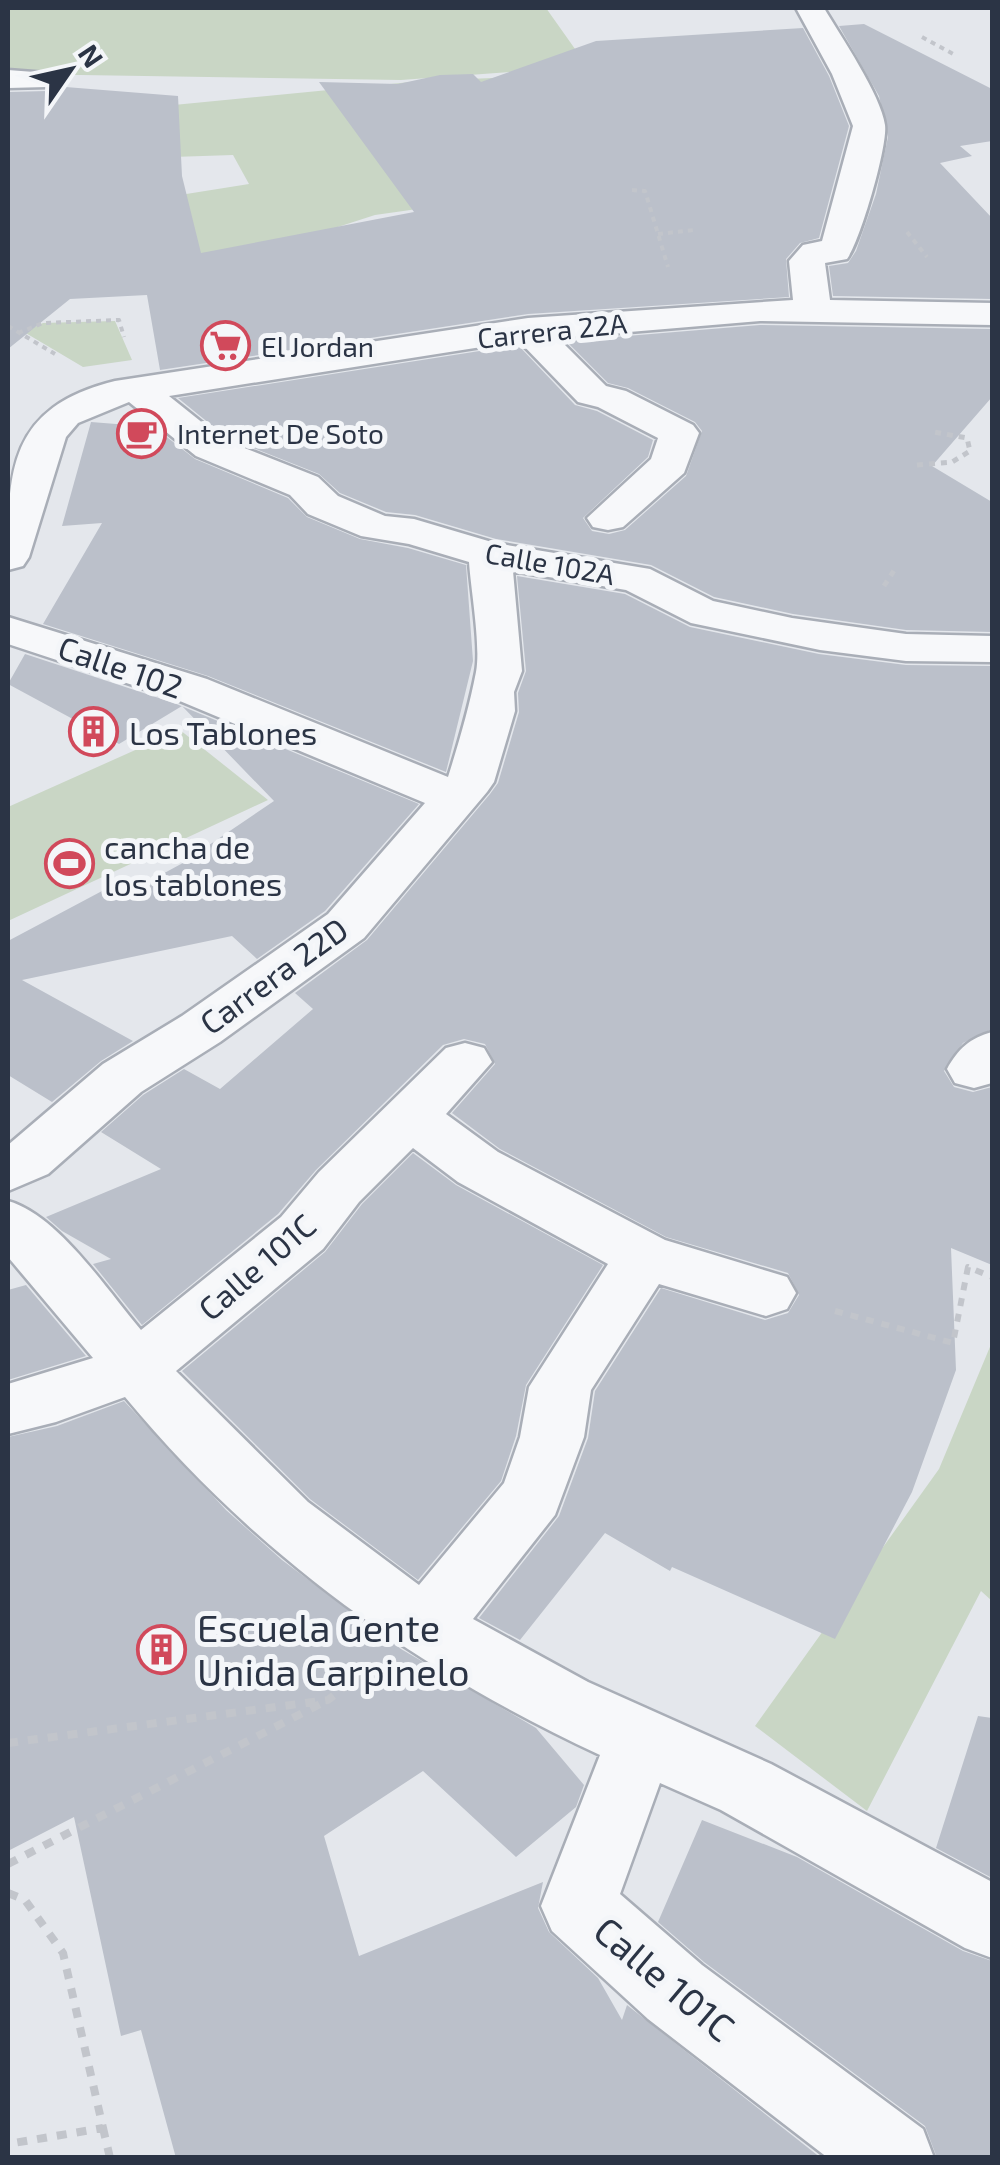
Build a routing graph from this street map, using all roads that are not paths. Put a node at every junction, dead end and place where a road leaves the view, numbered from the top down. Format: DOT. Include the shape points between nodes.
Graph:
graph roads {
  1 [pos="810,8"];
  2 [pos="813,311"];
  3 [pos="992,314"];
  4 [pos="528,329"];
  5 [pos="126,392"];
  6 [pos="608,518"];
  7 [pos="490,555"];
  8 [pos="8,558"];
  9 [pos="8,630"];
  10 [pos="992,649"];
  11 [pos="455,798"];
  12 [pos="464,1062"];
  13 [pos="410,1116"];
  14 [pos="8,1170"];
  15 [pos="17,1242"];
  16 [pos="646,1257"];
  17 [pos="766,1293"];
  18 [pos="138,1367"];
  19 [pos="8,1409"];
  20 [pos="422,1625"];
  21 [pos="640,1739"];
  22 [pos="992,1922"];
  23 [pos="894,2158"];
  1 -- 2 [label="street" via="869,126 835,252 814,252 807,261"];
  2 -- 3 [label="street, Carrera 22A"];
  2 -- 4 [label="street, Carrera 22A"];
  4 -- 5 [label="street, Carrera 22A"];
  4 -- 6 [label="street" via="592,394 679,434 670,464"];
  5 -- 7 [label="street, Calle 102A" via="210,448 304,486 323,505"];
  5 -- 8 [label="street, Carrera 22A" via="64,416 47,434"];
  7 -- 10 [label="street, Calle 102A" via="634,578 687,606 791,631 894,648"];
  7 -- 11 [label="street, Carrera 22D" via="499,671 470,782"];
  9 -- 11 [label="street, Calle 102" via="191,689"];
  11 -- 14 [label="street, Carrera 22D" via="346,926 122,1078"];
  12 -- 13 [label="street, Calle 101C"];
  13 -- 16 [label="street" via="478,1167"];
  13 -- 18 [label="street, Calle 101C" via="302,1233"];
  15 -- 18 [label="street"];
  16 -- 17 [label="street"];
  16 -- 20 [label="street" via="560,1386 532,1496"];
  18 -- 19 [label="street, Calle 101C"];
  18 -- 20 [label="street" via="284,1521"];
  20 -- 21 [label="street"];
  21 -- 22 [label="street" via="746,1788"];
  21 -- 23 [label="street, Calle 101C" via="578,1906 675,1992"];
}
